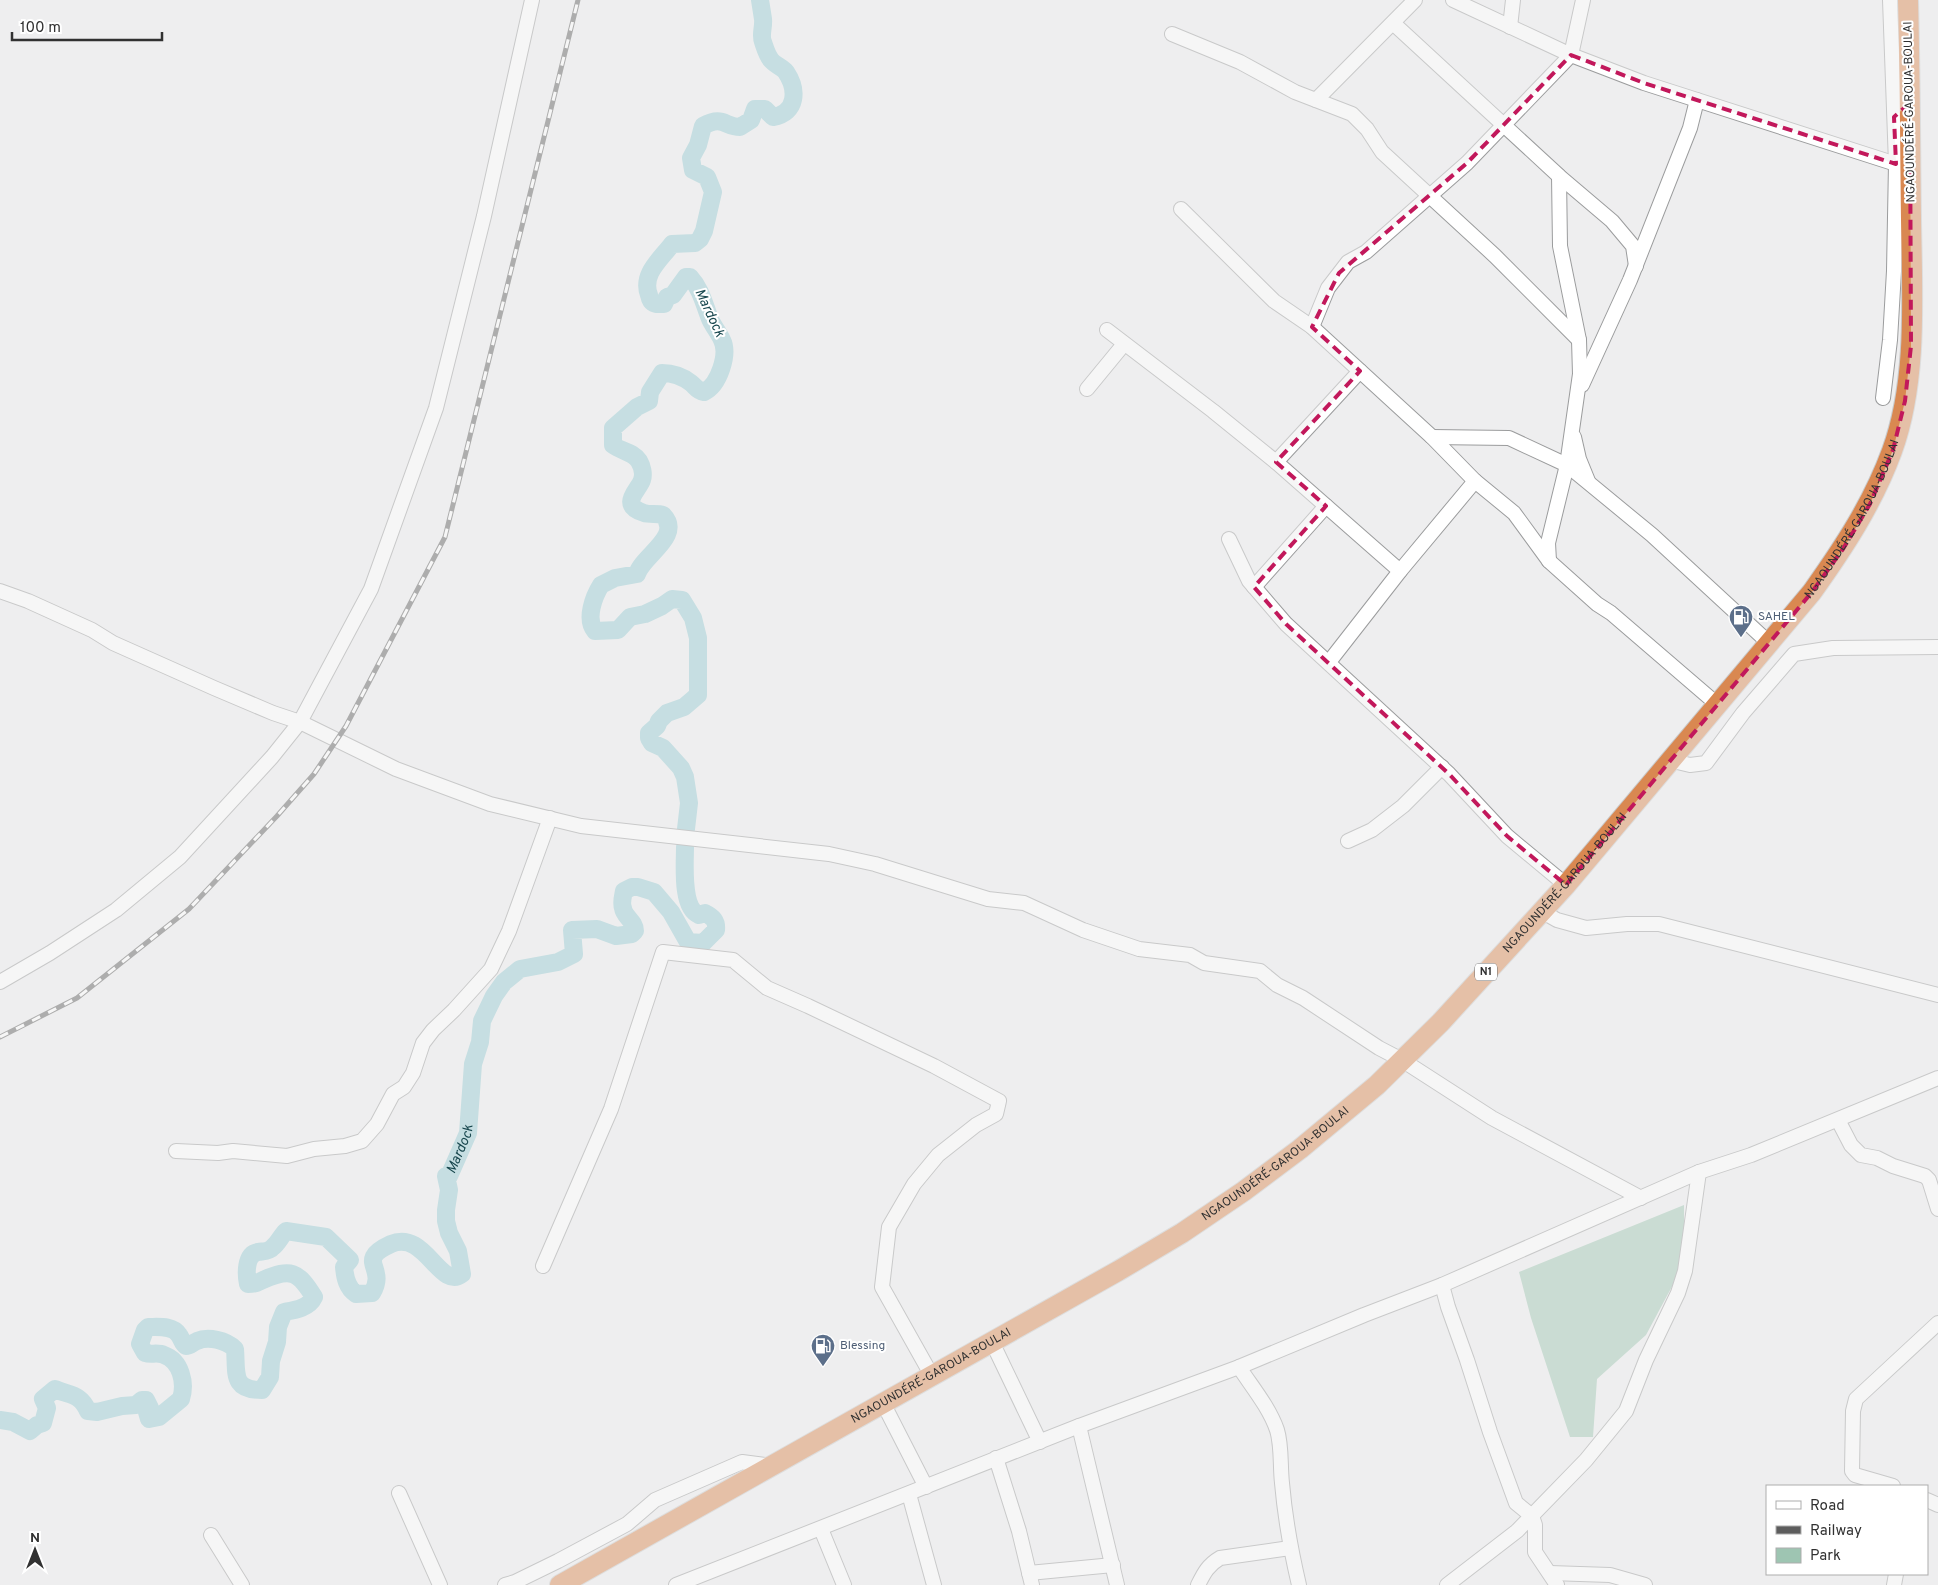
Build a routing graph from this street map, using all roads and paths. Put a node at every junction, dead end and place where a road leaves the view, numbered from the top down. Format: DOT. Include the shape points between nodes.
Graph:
graph roads {
  1 [pos="532,0"];
  2 [pos="1415,0"];
  3 [pos="1453,0"];
  4 [pos="1513,0"];
  5 [pos="1583,0"];
  6 [pos="1899,2"];
  7 [pos="1393,23"];
  8 [pos="1510,27"];
  9 [pos="1172,34"];
  10 [pos="1572,55"];
  11 [pos="1316,100"];
  12 [pos="1697,100"];
  13 [pos="1910,103"];
  14 [pos="1894,117"];
  15 [pos="1503,126"];
  16 [pos="1896,164"];
  17 [pos="1559,176"];
  18 [pos="1429,197"];
  19 [pos="1181,209"];
  20 [pos="1636,266"];
  21 [pos="1312,326"];
  22 [pos="1107,330"];
  23 [pos="1579,340"];
  24 [pos="1124,344"];
  25 [pos="1360,371"];
  26 [pos="1087,389"];
  27 [pos="1576,398"];
  28 [pos="1883,398"];
  29 [pos="1572,429"];
  30 [pos="1432,437"];
  31 [pos="1276,462"];
  32 [pos="1567,465"];
  33 [pos="1475,481"];
  34 [pos="1588,482"];
  35 [pos="1326,506"];
  36 [pos="1229,539"];
  37 [pos="1550,562"];
  38 [pos="1400,571"];
  39 [pos="1254,587"];
  40 [pos="0,591"];
  41 [pos="1769,643"];
  42 [pos="1938,647"];
  43 [pos="1329,662"];
  44 [pos="1718,705"];
  45 [pos="300,722"];
  46 [pos="1669,760"];
  47 [pos="1442,767"];
  48 [pos="550,818"];
  49 [pos="1348,841"];
  50 [pos="1566,885"];
  51 [pos="1541,911"];
  52 [pos="0,982"];
  53 [pos="1938,995"];
  54 [pos="1402,1060"];
  55 [pos="1938,1078"];
  56 [pos="1838,1120"];
  57 [pos="176,1151"];
  58 [pos="1699,1172"];
  59 [pos="1641,1198"];
  60 [pos="1938,1209"];
  61 [pos="543,1266"];
  62 [pos="1442,1285"];
  63 [pos="1938,1323"];
  64 [pos="992,1342"];
  65 [pos="1239,1367"];
  66 [pos="932,1376"];
  67 [pos="882,1404"];
  68 [pos="1079,1426"];
  69 [pos="1040,1442"];
  70 [pos="996,1458"];
  71 [pos="772,1466"];
  72 [pos="1890,1485"];
  73 [pos="926,1487"];
  74 [pos="399,1493"];
  75 [pos="908,1494"];
  76 [pos="1532,1516"];
  77 [pos="821,1529"];
  78 [pos="212,1535"];
  79 [pos="1290,1548"];
  80 [pos="1113,1565"];
  81 [pos="1030,1579"];
  82 [pos="1553,1579"];
  83 [pos="242,1585"];
  84 [pos="440,1585"];
  85 [pos="505,1585"];
  86 [pos="561,1585"];
  87 [pos="676,1585"];
  88 [pos="844,1585"];
  89 [pos="934,1585"];
  90 [pos="1117,1585"];
  91 [pos="1198,1585"];
  92 [pos="1299,1585"];
  93 [pos="1447,1585"];
  94 [pos="1645,1585"];
  1 -- 45 [label="street" via="484,216 436,408 371,589"];
  2 -- 7 [label="street"];
  3 -- 8 [label="street"];
  4 -- 8 [label="street"];
  5 -- 10 [label="street"];
  6 -- 13 [label="highway, NGAOUNDÉRÉ-GAROUA-BOULAI / N1"];
  6 -- 14 [label="street"];
  7 -- 11 [label="street"];
  7 -- 15 [label="street"];
  8 -- 10 [label="street"];
  9 -- 11 [label="street" via="1240,62"];
  10 -- 12 [label="street"];
  10 -- 15 [label="street"];
  11 -- 18 [label="street" via="1352,114 1382,152"];
  12 -- 16 [label="street"];
  12 -- 20 [label="street" via="1690,128"];
  13 -- 14 [label="street"];
  13 -- 41 [label="highway, NGAOUNDÉRÉ-GAROUA-BOULAI / N1" via="1911,346 1905,401 1895,442 1870,504 1843,549"];
  14 -- 16 [label="street"];
  15 -- 17 [label="street"];
  15 -- 18 [label="street"];
  16 -- 28 [label="street" via="1894,281"];
  17 -- 20 [label="street" via="1612,221 1633,246"];
  17 -- 23 [label="street" via="1560,246"];
  18 -- 21 [label="street" via="1366,252 1348,262 1328,288"];
  18 -- 23 [label="street" via="1502,263"];
  19 -- 21 [label="street" via="1274,301"];
  20 -- 27 [label="street"];
  21 -- 25 [label="street"];
  22 -- 24 [label="street"];
  23 -- 27 [label="street" via="1580,374"];
  24 -- 26 [label="street"];
  24 -- 31 [label="street"];
  25 -- 30 [label="street"];
  25 -- 31 [label="street"];
  27 -- 29 [label="street"];
  29 -- 32 [label="street"];
  29 -- 34 [label="street"];
  30 -- 32 [label="street" via="1509,438"];
  30 -- 33 [label="street"];
  31 -- 35 [label="street"];
  32 -- 34 [label="street"];
  32 -- 37 [label="street" via="1548,543"];
  33 -- 37 [label="street" via="1514,513"];
  33 -- 38 [label="street"];
  34 -- 41 [label="street" via="1652,535"];
  35 -- 38 [label="street"];
  35 -- 39 [label="street"];
  36 -- 39 [label="street"];
  37 -- 44 [label="street"];
  38 -- 43 [label="street"];
  39 -- 43 [label="street" via="1286,624"];
  40 -- 45 [label="street" via="214,688"];
  41 -- 44 [label="highway, NGAOUNDÉRÉ-GAROUA-BOULAI / N1"];
  42 -- 46 [label="street" via="1833,648 1794,654 1743,713 1706,763 1690,765"];
  43 -- 47 [label="street"];
  44 -- 46 [label="highway, NGAOUNDÉRÉ-GAROUA-BOULAI / N1"];
  45 -- 48 [label="street" via="396,769 490,804"];
  45 -- 52 [label="street" via="180,858 116,910"];
  46 -- 50 [label="highway, NGAOUNDÉRÉ-GAROUA-BOULAI / N1"];
  47 -- 49 [label="street" via="1403,806 1372,830"];
  47 -- 50 [label="street" via="1507,836"];
  48 -- 54 [label="street" via="580,826 829,854 875,864 988,899 1024,903 1083,930 1139,949 1190,955 1204,963 1260,972"];
  48 -- 57 [label="street" via="491,969 423,1043 413,1074 404,1087 393,1094 377,1124 362,1141 287,1156 233,1151"];
  50 -- 51 [label="highway, NGAOUNDÉRÉ-GAROUA-BOULAI / N1"];
  51 -- 53 [label="street" via="1557,920 1586,928 1659,924"];
  51 -- 54 [label="highway, NGAOUNDÉRÉ-GAROUA-BOULAI / N1" via="1441,1022"];
  54 -- 59 [label="street" via="1492,1118"];
  54 -- 64 [label="highway, NGAOUNDÉRÉ-GAROUA-BOULAI / N1" via="1363,1097 1244,1191 1182,1233"];
  55 -- 56 [label="street"];
  56 -- 58 [label="street"];
  56 -- 60 [label="street" via="1851,1145 1861,1155 1877,1158 1930,1180"];
  58 -- 59 [label="street"];
  58 -- 76 [label="street" via="1685,1271 1626,1411 1586,1460"];
  59 -- 62 [label="street"];
  61 -- 66 [label="street" via="611,1109 663,952 733,960 767,988 934,1066 999,1101 996,1114 976,1125 938,1156 914,1184 889,1227 882,1287"];
  62 -- 65 [label="street"];
  62 -- 76 [label="street" via="1516,1502"];
  63 -- 72 [label="street" via="1856,1399 1852,1470 1855,1475"];
  64 -- 66 [label="highway, NGAOUNDÉRÉ-GAROUA-BOULAI / N1"];
  64 -- 69 [label="street"];
  65 -- 68 [label="street"];
  65 -- 79 [label="street" via="1263,1403 1279,1436"];
  66 -- 67 [label="highway, NGAOUNDÉRÉ-GAROUA-BOULAI / N1"];
  67 -- 71 [label="highway, NGAOUNDÉRÉ-GAROUA-BOULAI / N1"];
  67 -- 73 [label="street"];
  68 -- 69 [label="street"];
  68 -- 80 [label="street"];
  69 -- 70 [label="street"];
  70 -- 73 [label="street"];
  70 -- 81 [label="street"];
  71 -- 85 [label="street" via="742,1462 655,1500 627,1524"];
  71 -- 86 [label="highway, NGAOUNDÉRÉ-GAROUA-BOULAI / N1"];
  73 -- 75 [label="street"];
  74 -- 84 [label="street"];
  75 -- 77 [label="street"];
  75 -- 89 [label="street"];
  76 -- 82 [label="street" via="1535,1552"];
  76 -- 93 [label="street"];
  77 -- 87 [label="street"];
  77 -- 88 [label="street"];
  78 -- 83 [label="street"];
  79 -- 91 [label="street" via="1220,1558 1205,1571"];
  79 -- 92 [label="street"];
  80 -- 81 [label="street"];
  80 -- 90 [label="street"];
  82 -- 94 [label="street" via="1610,1575"];
}
